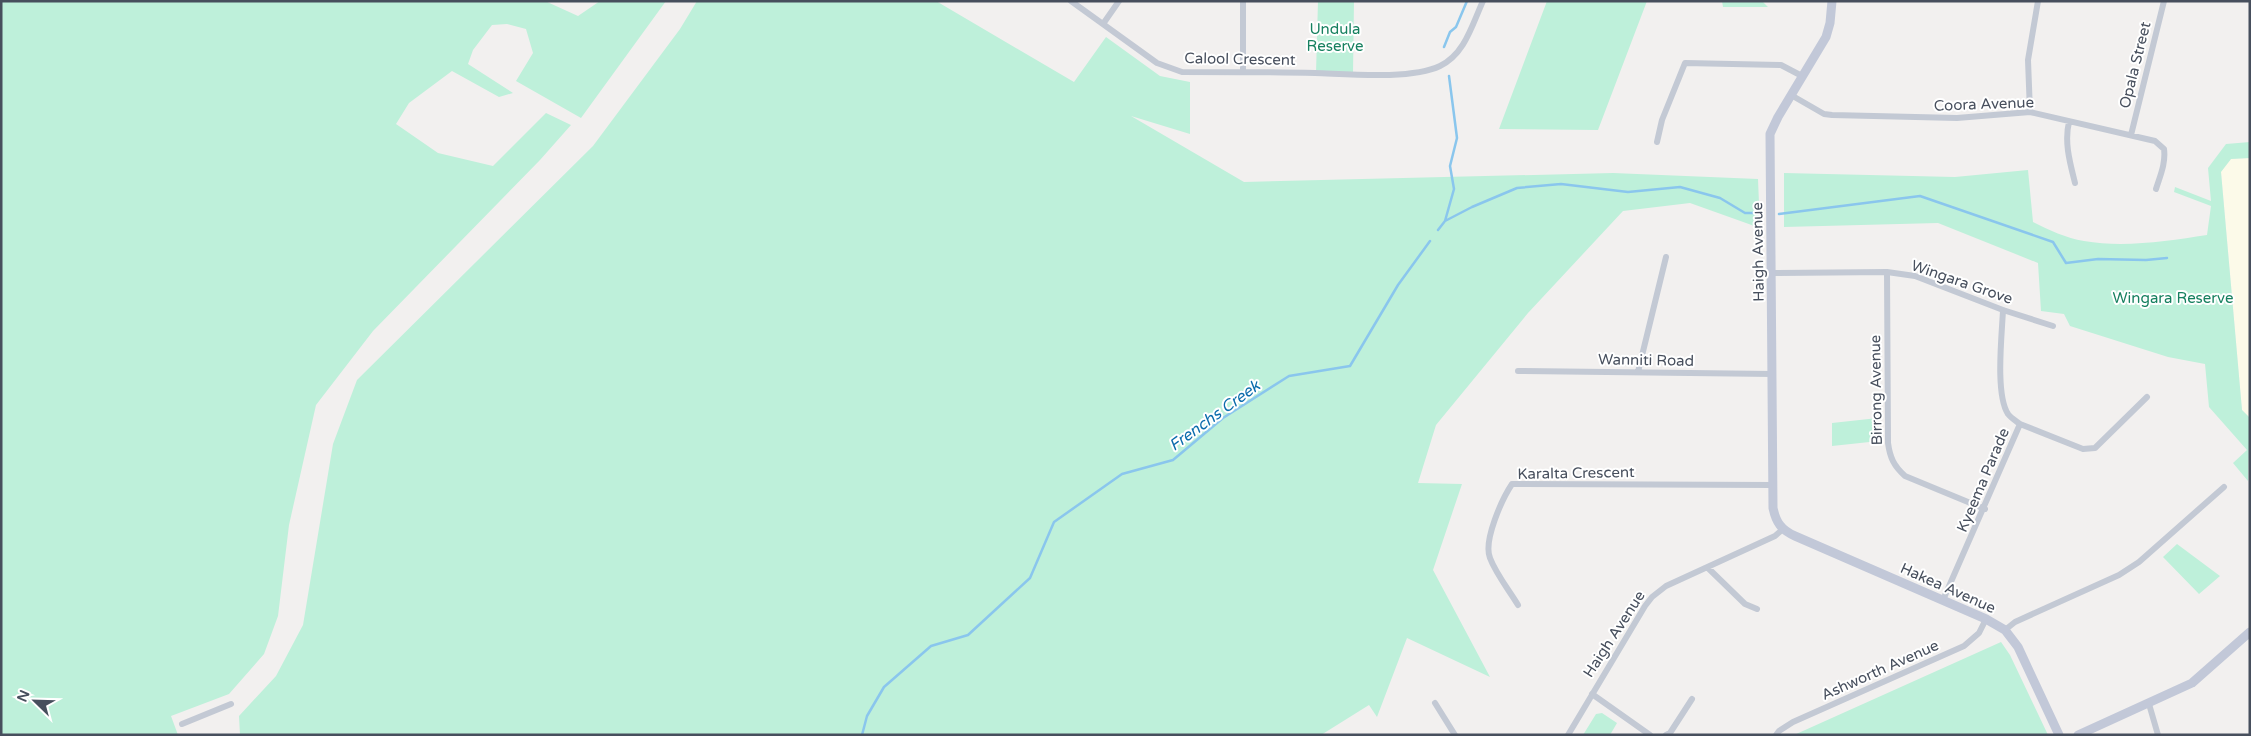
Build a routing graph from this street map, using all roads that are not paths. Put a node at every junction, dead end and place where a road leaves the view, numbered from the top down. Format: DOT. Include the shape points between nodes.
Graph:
graph roads {
  1 [pos="1070,1"];
  2 [pos="1119,1"];
  3 [pos="1243,1"];
  4 [pos="1482,1"];
  5 [pos="1832,1"];
  6 [pos="2038,1"];
  7 [pos="2164,1"];
  8 [pos="1103,24"];
  9 [pos="1243,72"];
  10 [pos="1802,76"];
  11 [pos="1791,95"];
  12 [pos="2030,112"];
  13 [pos="2069,122"];
  14 [pos="2131,135"];
  15 [pos="1657,142"];
  16 [pos="2075,183"];
  17 [pos="2156,189"];
  18 [pos="1666,257"];
  19 [pos="1887,272"];
  20 [pos="1772,273"];
  21 [pos="2003,310"];
  22 [pos="2053,326"];
  23 [pos="1518,371"];
  24 [pos="1638,372"];
  25 [pos="1773,374"];
  26 [pos="2147,397"];
  27 [pos="2020,424"];
  28 [pos="1773,485"];
  29 [pos="2224,487"];
  30 [pos="1985,509"];
  31 [pos="1775,518"];
  32 [pos="1783,529"];
  33 [pos="1708,568"];
  34 [pos="1944,600"];
  35 [pos="1518,605"];
  36 [pos="1756,609"];
  37 [pos="1986,619"];
  38 [pos="2006,630"];
  39 [pos="2250,632"];
  40 [pos="1592,694"];
  41 [pos="1692,699"];
  42 [pos="1435,703"];
  43 [pos="231,704"];
  44 [pos="2149,704"];
  45 [pos="182,724"];
  46 [pos="1454,735"];
  47 [pos="1568,735"];
  48 [pos="1650,735"];
  49 [pos="1666,735"];
  50 [pos="1776,735"];
  51 [pos="2058,735"];
  52 [pos="2078,735"];
  53 [pos="2158,735"];
  1 -- 8 [label="street, Calool Crescent"];
  2 -- 8 [label="street"];
  3 -- 9 [label="street"];
  4 -- 9 [label="street, Calool Crescent" via="1466,42 1440,66 1424,71 1353,74"];
  5 -- 10 [label="street, Haigh Avenue" via="1826,37"];
  6 -- 12 [label="street" via="2028,60"];
  7 -- 14 [label="street, Opala Street"];
  8 -- 9 [label="street, Calool Crescent" via="1157,63 1182,72"];
  10 -- 11 [label="street, Haigh Avenue"];
  10 -- 15 [label="street" via="1781,65 1684,63"];
  11 -- 12 [label="street, Coora Avenue" via="1824,114 1832,115 1957,118"];
  11 -- 20 [label="street, Haigh Avenue" via="1770,134"];
  12 -- 13 [label="street, Coora Avenue"];
  13 -- 14 [label="street, Coora Avenue"];
  13 -- 16 [label="street" via="2068,156"];
  14 -- 17 [label="street, Coora Avenue" via="2155,141 2164,149 2164,164"];
  18 -- 24 [label="street"];
  19 -- 20 [label="street, Wingara Grove"];
  19 -- 21 [label="street, Wingara Grove" via="1915,276"];
  19 -- 30 [label="street, Birrong Avenue" via="1890,456 1905,476"];
  20 -- 25 [label="street, Haigh Avenue"];
  21 -- 22 [label="street, Wingara Grove"];
  21 -- 27 [label="street, Kyeema Parade" via="2001,371 2004,404 2009,415"];
  23 -- 24 [label="street, Wanniti Road"];
  24 -- 25 [label="street, Wanniti Road"];
  25 -- 28 [label="street, Haigh Avenue"];
  26 -- 27 [label="street" via="2095,448 2083,449"];
  27 -- 30 [label="street, Kyeema Parade"];
  28 -- 31 [label="street, Haigh Avenue"];
  28 -- 35 [label="street, Karalta Crescent" via="1512,484 1503,498 1488,546 1490,558"];
  29 -- 38 [label="street" via="2126,571 2014,622"];
  30 -- 34 [label="street, Kyeema Parade"];
  31 -- 32 [label="street, Hakea Avenue"];
  32 -- 33 [label="street, Haigh Avenue" via="1775,536"];
  32 -- 34 [label="street, Hakea Avenue"];
  33 -- 36 [label="street" via="1745,604"];
  33 -- 40 [label="street, Haigh Avenue" via="1666,586 1652,597"];
  34 -- 37 [label="street, Hakea Avenue"];
  37 -- 38 [label="street, Hakea Avenue"];
  37 -- 50 [label="street, Ashworth Avenue" via="1978,633 1964,646 1793,722"];
  38 -- 51 [label="street, Hakea Avenue" via="2018,647"];
  39 -- 44 [label="street" via="2192,683"];
  40 -- 47 [label="street, Haigh Avenue"];
  40 -- 48 [label="street"];
  41 -- 49 [label="street"];
  42 -- 46 [label="street"];
  43 -- 45 [label="street"];
  44 -- 52 [label="street"];
  44 -- 53 [label="street"];
}
